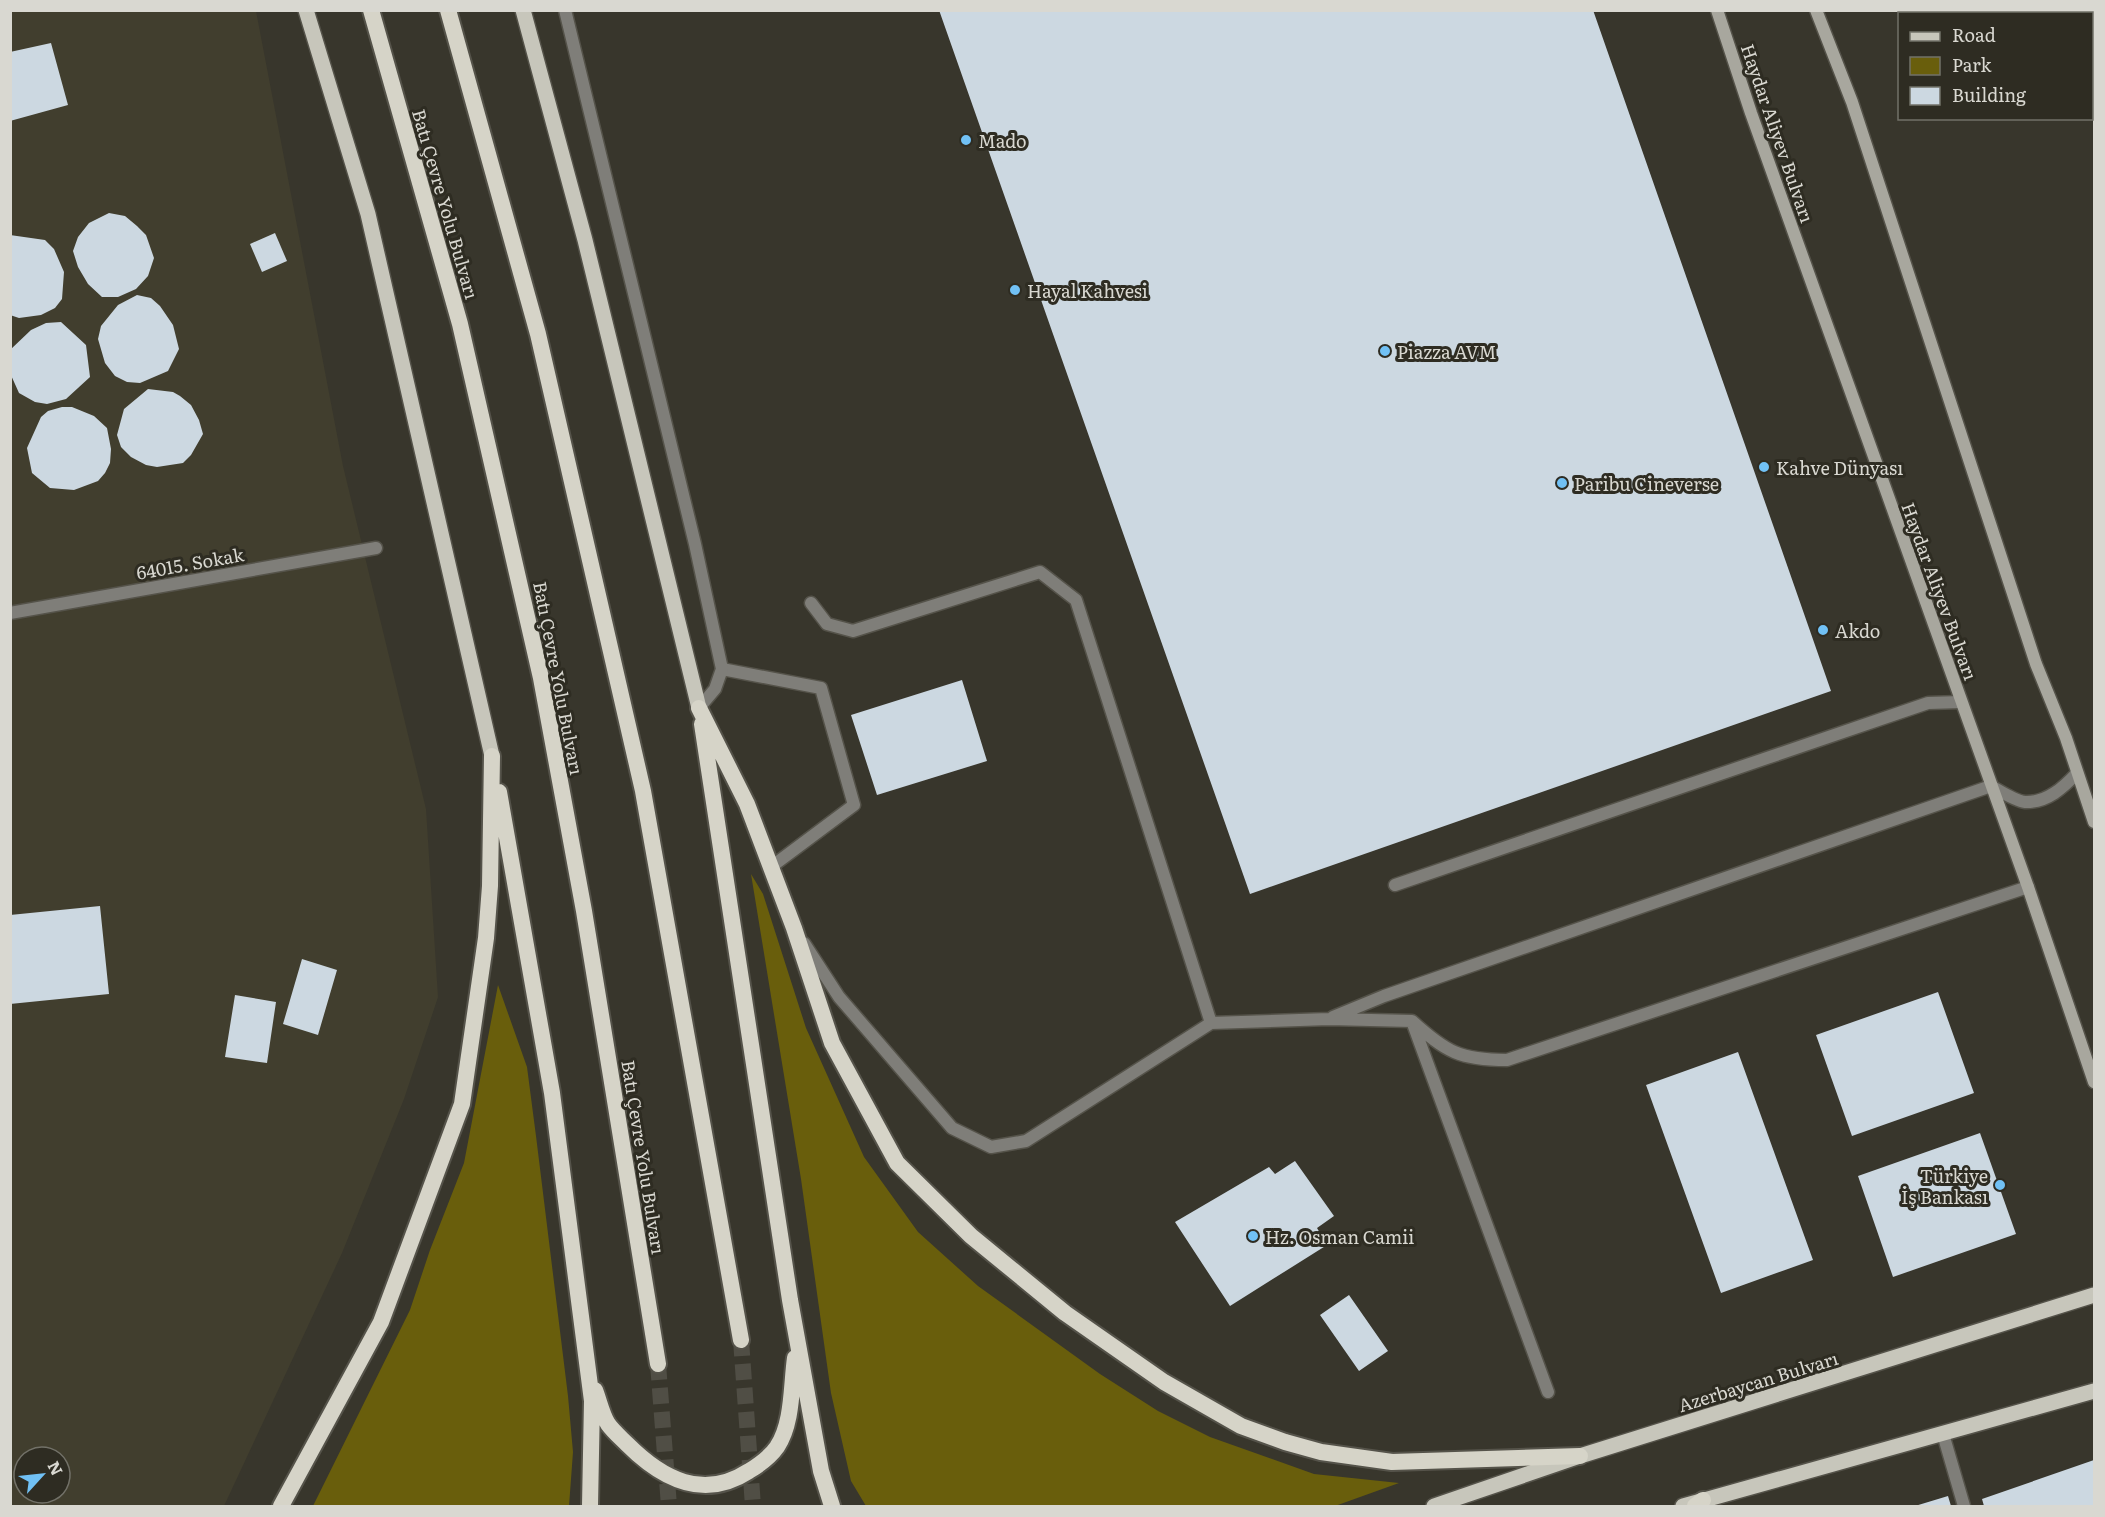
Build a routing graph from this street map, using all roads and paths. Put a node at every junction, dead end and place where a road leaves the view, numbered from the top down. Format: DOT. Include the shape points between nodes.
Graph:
graph roads {
  1 [pos="306,10"];
  2 [pos="371,10"];
  3 [pos="448,10"];
  4 [pos="523,10"];
  5 [pos="565,10"];
  6 [pos="1717,10"];
  7 [pos="1816,10"];
  8 [pos="376,548"];
  9 [pos="811,603"];
  10 [pos="10,613"];
  11 [pos="722,669"];
  12 [pos="1961,702"];
  13 [pos="699,708"];
  14 [pos="492,756"];
  15 [pos="2078,773"];
  16 [pos="1991,786"];
  17 [pos="2094,822"];
  18 [pos="771,867"];
  19 [pos="1395,885"];
  20 [pos="2028,887"];
  21 [pos="794,928"];
  22 [pos="1329,1018"];
  23 [pos="1412,1021"];
  24 [pos="1211,1023"];
  25 [pos="2094,1082"];
  26 [pos="2094,1295"];
  27 [pos="741,1340"];
  28 [pos="797,1340"];
  29 [pos="585,1360"];
  30 [pos="658,1364"];
  31 [pos="2094,1390"];
  32 [pos="1548,1392"];
  33 [pos="1943,1434"];
  34 [pos="1580,1456"];
  35 [pos="1699,1503"];
  36 [pos="281,1506"];
  37 [pos="590,1506"];
  38 [pos="832,1506"];
  39 [pos="1434,1506"];
  40 [pos="1683,1506"];
  41 [pos="1964,1506"];
  1 -- 14 [label="main road" via="368,214"];
  2 -- 30 [label="highway, Batı Çevre Yolu Bulvarı" via="460,324 541,678 584,911"];
  3 -- 27 [label="highway" via="538,334 643,791"];
  4 -- 13 [label="main road" via="585,240"];
  5 -- 11 [label="street" via="690,521"];
  6 -- 12 [label="main road, Haydar Aliyev Bulvarı"];
  7 -- 15 [label="main road" via="1852,102 2036,664"];
  8 -- 10 [label="street, 64015. Sokak"];
  9 -- 24 [label="street" via="827,624 854,631 1040,572 1076,600"];
  11 -- 13 [label="street" via="715,689"];
  11 -- 18 [label="street" via="821,688 854,805"];
  12 -- 16 [label="main road, Haydar Aliyev Bulvarı"];
  12 -- 19 [label="street" via="1928,703"];
  13 -- 18 [label="highway" via="747,804"];
  13 -- 28 [label="highway"];
  14 -- 29 [label="highway" via="552,1093"];
  14 -- 36 [label="highway" via="486,938 462,1104 381,1322"];
  15 -- 16 [label="street" via="2061,790 2024,802"];
  15 -- 17 [label="main road"];
  16 -- 20 [label="main road, Haydar Aliyev Bulvarı"];
  16 -- 22 [label="street"];
  18 -- 21 [label="highway"];
  20 -- 23 [label="street" via="1507,1060 1474,1060 1440,1047"];
  20 -- 25 [label="main road, Haydar Aliyev Bulvarı"];
  21 -- 24 [label="street" via="839,997 913,1085 952,1128 991,1147 1026,1141"];
  21 -- 34 [label="highway" via="832,1043 897,1163 988,1250 1065,1313 1164,1382 1240,1426 1321,1452 1392,1462"];
  22 -- 23 [label="street"];
  22 -- 24 [label="street"];
  23 -- 32 [label="street"];
  26 -- 34 [label="main road, Azerbaycan Bulvarı"];
  28 -- 29 [label="highway" via="787,1424 777,1447 746,1474 729,1483 713,1485 681,1482 664,1474 607,1424"];
  28 -- 38 [label="highway" via="820,1471"];
  29 -- 37 [label="highway" via="592,1401"];
  31 -- 33 [label="main road"];
  33 -- 35 [label="main road"];
  33 -- 41 [label="street"];
  34 -- 39 [label="main road, Azerbaycan Bulvarı"];
  35 -- 40 [label="main road"];
}
